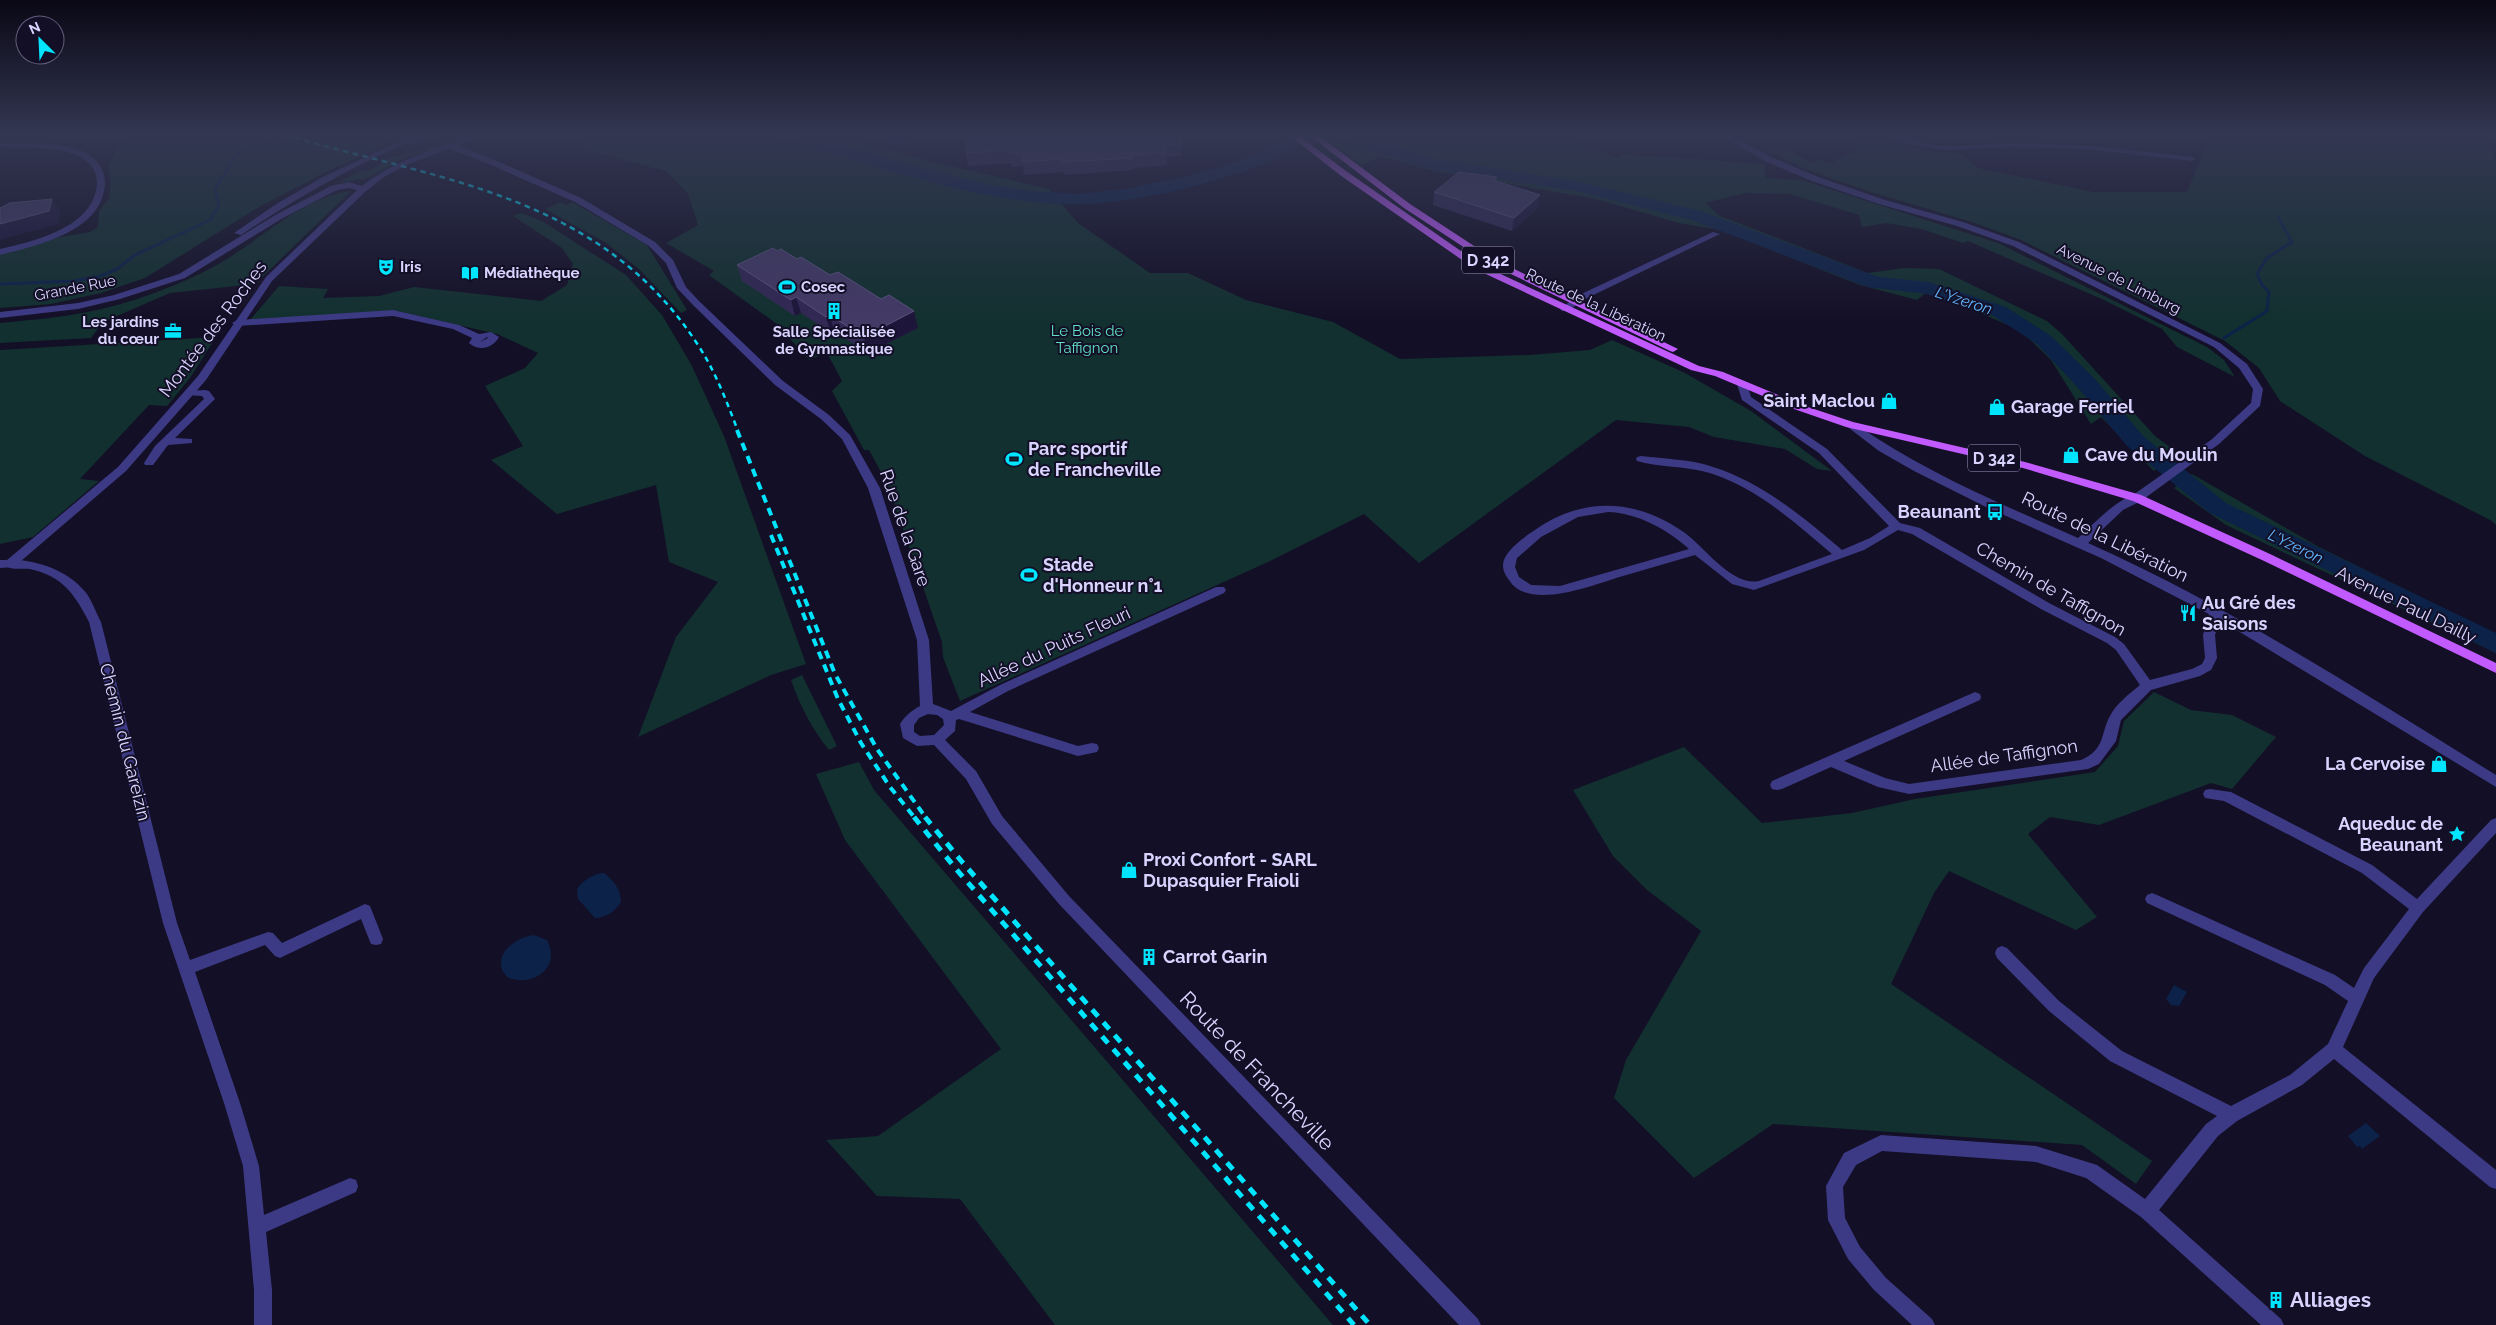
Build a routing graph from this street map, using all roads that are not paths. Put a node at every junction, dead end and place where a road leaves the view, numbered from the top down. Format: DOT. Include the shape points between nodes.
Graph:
graph roads {
  1 [pos="99,197"];
  2 [pos="297,197"];
  3 [pos="318,197"];
  4 [pos="356,197"];
  5 [pos="571,197"];
  6 [pos="1378,197"];
  7 [pos="1395,197"];
  8 [pos="1867,197"];
  9 [pos="1716,234"];
  10 [pos="0,252"];
  11 [pos="155,283"];
  12 [pos="1575,302"];
  13 [pos="1566,309"];
  14 [pos="0,315"];
  15 [pos="237,323"];
  16 [pos="478,337"];
  17 [pos="1719,374"];
  18 [pos="1742,384"];
  19 [pos="189,393"];
  20 [pos="1850,425"];
  21 [pos="188,440"];
  22 [pos="165,442"];
  23 [pos="1641,459"];
  24 [pos="149,463"];
  25 [pos="2137,498"];
  26 [pos="1896,526"];
  27 [pos="2079,544"];
  28 [pos="1698,550"];
  29 [pos="1840,554"];
  30 [pos="5,564"];
  31 [pos="1220,590"];
  32 [pos="2216,612"];
  33 [pos="2496,668"];
  34 [pos="2147,686"];
  35 [pos="1975,697"];
  36 [pos="927,709"];
  37 [pos="954,716"];
  38 [pos="937,740"];
  39 [pos="1092,748"];
  40 [pos="1830,761"];
  41 [pos="2496,782"];
  42 [pos="1777,785"];
  43 [pos="2210,794"];
  44 [pos="2496,824"];
  45 [pos="2152,900"];
  46 [pos="2418,908"];
  47 [pos="376,939"];
  48 [pos="2002,953"];
  49 [pos="186,969"];
  50 [pos="2356,998"];
  51 [pos="2334,1049"];
  52 [pos="2231,1115"];
  53 [pos="2496,1182"];
  54 [pos="350,1186"];
  55 [pos="2147,1210"];
  56 [pos="257,1227"];
  57 [pos="263,1325"];
  58 [pos="1472,1325"];
  59 [pos="1926,1325"];
  60 [pos="2275,1325"];
  1 -- 10 [label="street" via="94,209 65,231"];
  2 -- 11 [label="street, Grande Rue"];
  3 -- 11 [label="street, Grande Rue" via="280,216 189,272"];
  4 -- 15 [label="street, Montée des Roches" via="269,279"];
  5 -- 36 [label="street, Rue de la Gare" via="652,244 670,262 688,295 771,375 829,420 846,438 874,488 923,640"];
  6 -- 13 [label="main road, Route de la Libération / D 342" via="1478,267"];
  7 -- 12 [label="main road, Route de la Libération / D 342" via="1491,262"];
  8 -- 25 [label="street, Avenue de Limburg" via="2016,244 2217,345 2243,366 2258,389 2256,404 2228,431"];
  9 -- 12 [label="street"];
  11 -- 14 [label="street, Grande Rue" via="117,297 78,306"];
  12 -- 13 [label="street"];
  12 -- 17 [label="main road, Route de la Libération / D 342" via="1701,362"];
  13 -- 17 [label="main road, Route de la Libération / D 342" via="1695,368"];
  15 -- 16 [label="street" via="393,313 456,327"];
  15 -- 19 [label="street, Montée des Roches"];
  17 -- 18 [label="main road, Route de la Libération / D 342"];
  18 -- 20 [label="main road, Route de la Libération / D 342"];
  18 -- 26 [label="street, Chemin de Taffignon" via="1750,402 1823,451"];
  19 -- 22 [label="street" via="205,393 210,399"];
  19 -- 30 [label="street, Montée des Roches" via="122,469"];
  20 -- 25 [label="main road, Route de la Libération / D 342" via="2025,465"];
  20 -- 27 [label="street, Route de la Libération" via="1906,464"];
  21 -- 22 [label="street"];
  22 -- 24 [label="street"];
  23 -- 29 [label="street" via="1708,469 1744,483 1781,506"];
  25 -- 27 [label="street, Avenue de Limburg" via="2119,507"];
  25 -- 33 [label="main road, Avenue Paul Dailly / D 342"];
  26 -- 29 [label="street" via="1887,534"];
  26 -- 34 [label="street, Chemin de Taffignon" via="1916,531 2045,606 2111,640 2120,647"];
  27 -- 32 [label="street, Route de la Libération"];
  28 -- 28 [label="street" via="1680,535 1634,512 1598,508 1573,514 1549,525 1512,554 1508,563 1517,583 1530,589 1552,591"];
  28 -- 29 [label="street" via="1737,583 1753,586"];
  30 -- 49 [label="street, Chemin du Gareizin" via="25,563 62,578 81,594 94,622 170,923"];
  31 -- 37 [label="street, Allée du Puits Fleuri" via="1004,688"];
  32 -- 34 [label="street" via="2209,635 2211,658 2207,667"];
  32 -- 41 [label="street, Route de la Libération"];
  34 -- 40 [label="street, Allée de Taffignon" via="2115,718 2108,741 2094,760 2084,765 1909,789 1883,783"];
  35 -- 40 [label="street"];
  36 -- 37 [label="street"];
  36 -- 38 [label="street" via="909,719 906,730 917,741"];
  37 -- 38 [label="street" via="947,732"];
  37 -- 39 [label="street" via="1078,751"];
  38 -- 58 [label="street, Route de Francheville" via="971,775 997,820 1064,900"];
  40 -- 42 [label="street"];
  43 -- 46 [label="street" via="2226,796 2367,869"];
  44 -- 46 [label="street"];
  45 -- 50 [label="street" via="2330,980"];
  46 -- 50 [label="street" via="2369,973"];
  47 -- 49 [label="street" via="365,910 280,951 268,938"];
  48 -- 52 [label="street" via="2054,1006 2116,1056"];
  49 -- 56 [label="street, Chemin du Gareizin" via="251,1166"];
  50 -- 51 [label="street"];
  51 -- 52 [label="street" via="2296,1080"];
  51 -- 53 [label="street"];
  52 -- 55 [label="street" via="2210,1132"];
  54 -- 56 [label="street"];
  55 -- 59 [label="street" via="2092,1171 2036,1154 1881,1142 1850,1159 1834,1186 1837,1220 1859,1260 1880,1284"];
  55 -- 60 [label="street"];
  56 -- 57 [label="street, Chemin du Gareizin"];
}
